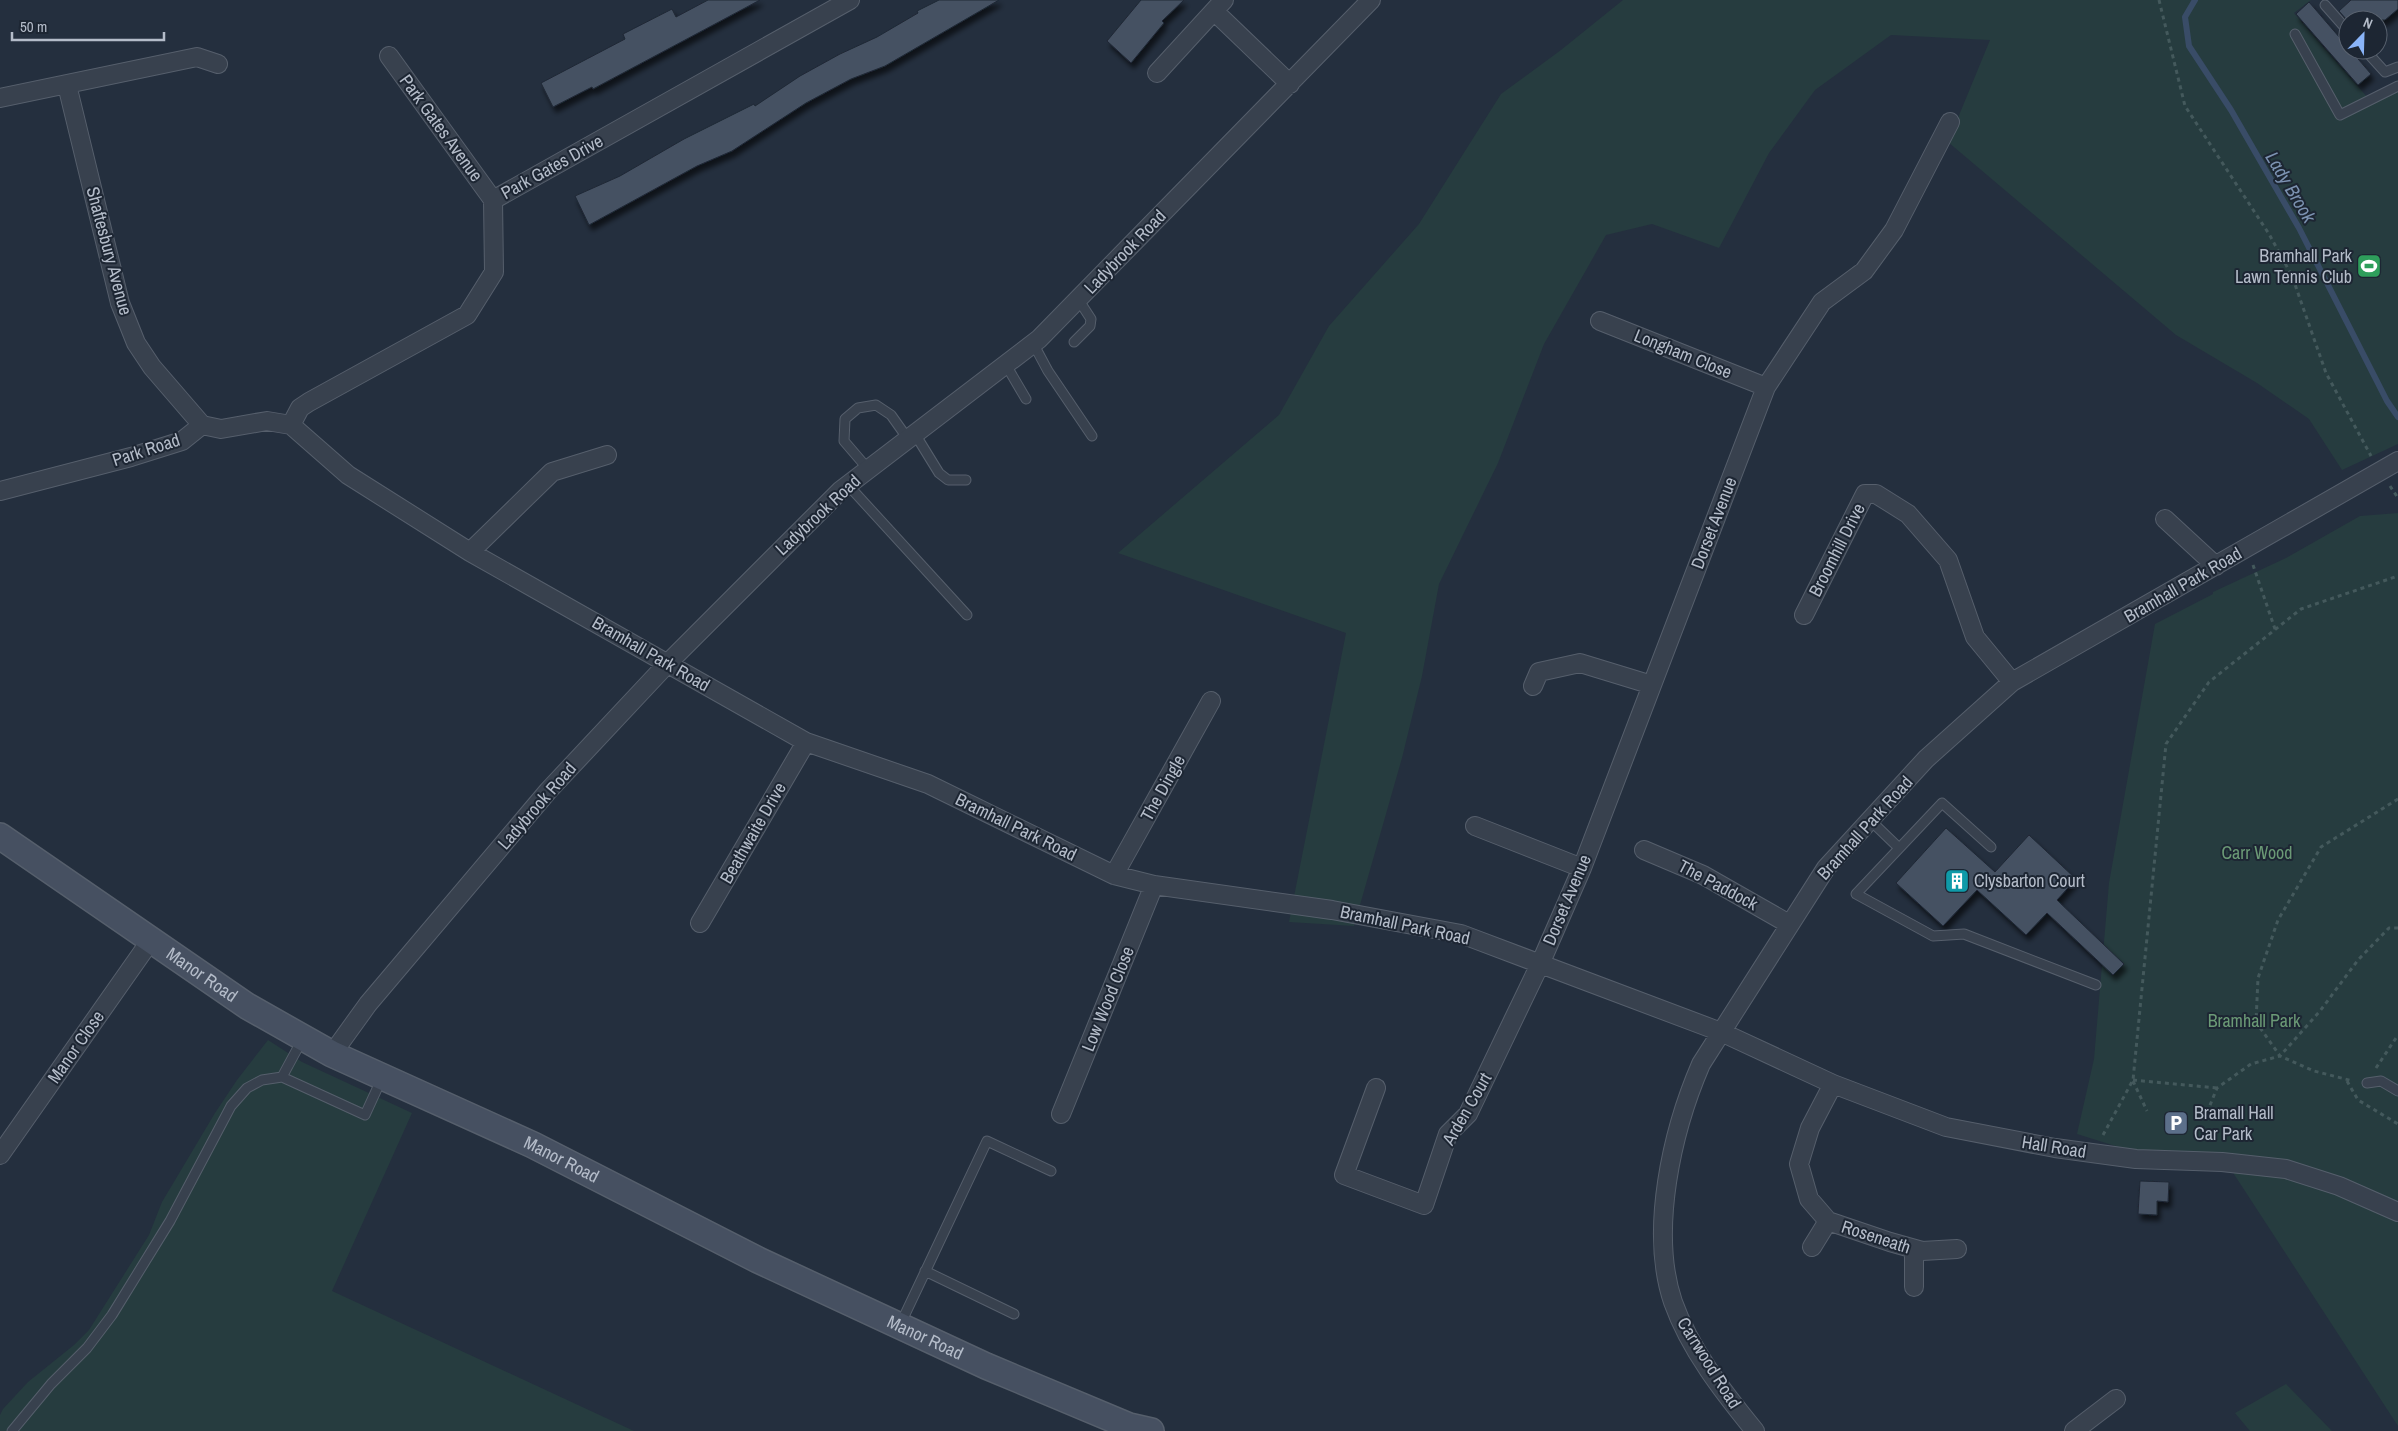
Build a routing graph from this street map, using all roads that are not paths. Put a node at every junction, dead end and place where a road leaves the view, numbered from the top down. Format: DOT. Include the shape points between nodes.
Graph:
graph roads {
  1 [pos="850,0"];
  2 [pos="1371,0"];
  3 [pos="1219,5"];
  4 [pos="2325,5"];
  5 [pos="2338,20"];
  6 [pos="2295,34"];
  7 [pos="389,56"];
  8 [pos="2374,60"];
  9 [pos="218,64"];
  10 [pos="2398,67"];
  11 [pos="1157,73"];
  12 [pos="1290,84"];
  13 [pos="67,85"];
  14 [pos="2398,86"];
  15 [pos="0,98"];
  16 [pos="1950,122"];
  17 [pos="493,200"];
  18 [pos="1078,299"];
  19 [pos="1600,321"];
  20 [pos="1074,342"];
  21 [pos="1033,343"];
  22 [pos="1006,365"];
  23 [pos="1766,387"];
  24 [pos="1026,399"];
  25 [pos="202,425"];
  26 [pos="290,425"];
  27 [pos="1092,436"];
  28 [pos="911,437"];
  29 [pos="607,456"];
  30 [pos="2398,462"];
  31 [pos="868,469"];
  32 [pos="966,480"];
  33 [pos="848,485"];
  34 [pos="0,491"];
  35 [pos="2165,519"];
  36 [pos="470,552"];
  37 [pos="2216,566"];
  38 [pos="1804,615"];
  39 [pos="967,616"];
  40 [pos="668,663"];
  41 [pos="2012,682"];
  42 [pos="1652,685"];
  43 [pos="1533,686"];
  44 [pos="1211,701"];
  45 [pos="806,742"];
  46 [pos="1870,820"];
  47 [pos="1475,826"];
  48 [pos="0,836"];
  49 [pos="1899,848"];
  50 [pos="1991,848"];
  51 [pos="1644,850"];
  52 [pos="1582,868"];
  53 [pos="1114,875"];
  54 [pos="1154,885"];
  55 [pos="700,923"];
  56 [pos="1790,924"];
  57 [pos="151,940"];
  58 [pos="1541,962"];
  59 [pos="2096,985"];
  60 [pos="1721,1032"];
  61 [pos="302,1038"];
  62 [pos="332,1054"];
  63 [pos="282,1077"];
  64 [pos="382,1077"];
  65 [pos="2367,1083"];
  66 [pos="1833,1084"];
  67 [pos="1376,1088"];
  68 [pos="2398,1091"];
  69 [pos="1062,1114"];
  70 [pos="0,1155"];
  71 [pos="1051,1171"];
  72 [pos="2398,1212"];
  73 [pos="1828,1221"];
  74 [pos="1812,1247"];
  75 [pos="1914,1249"];
  76 [pos="1957,1249"];
  77 [pos="925,1271"];
  78 [pos="1914,1288"];
  79 [pos="1014,1314"];
  80 [pos="900,1325"];
  81 [pos="2116,1399"];
  82 [pos="1753,1430"];
  83 [pos="12,1431"];
  84 [pos="1151,1431"];
  85 [pos="2074,1431"];
  1 -- 17 [label="street, Park Gates Drive"];
  2 -- 12 [label="street, Ladybrook Road"];
  3 -- 11 [label="street"];
  3 -- 12 [label="street"];
  4 -- 5 [label="lane"];
  6 -- 14 [label="lane" via="2340,115"];
  7 -- 17 [label="street, Park Gates Avenue"];
  8 -- 10 [label="lane" via="2385,72"];
  9 -- 13 [label="street" via="197,58"];
  12 -- 18 [label="street, Ladybrook Road"];
  13 -- 15 [label="street"];
  13 -- 25 [label="street, Shaftesbury Avenue" via="120,303 136,343 152,367"];
  16 -- 23 [label="street, Dorset Avenue" via="1894,230 1864,271 1822,302"];
  17 -- 26 [label="street, Park Gates Drive" via="494,272 467,315 309,402 300,408"];
  18 -- 20 [label="lane" via="1091,319 1090,326"];
  18 -- 21 [label="street, Ladybrook Road"];
  19 -- 23 [label="street, Longham Close"];
  21 -- 22 [label="street, Ladybrook Road"];
  21 -- 27 [label="lane"];
  22 -- 24 [label="lane"];
  22 -- 28 [label="street, Ladybrook Road"];
  23 -- 42 [label="street, Dorset Avenue"];
  25 -- 26 [label="street, Park Road" via="220,429 267,421"];
  25 -- 34 [label="street, Park Road" via="182,441"];
  26 -- 36 [label="street, Bramhall Park Road" via="348,475"];
  28 -- 31 [label="street, Ladybrook Road"];
  28 -- 31 [label="lane" via="892,415 876,405 858,408 845,419 844,441"];
  28 -- 32 [label="lane" via="939,473 948,480"];
  29 -- 36 [label="street" via="552,472"];
  30 -- 37 [label="street, Bramhall Park Road"];
  31 -- 33 [label="street, Ladybrook Road"];
  33 -- 39 [label="lane"];
  33 -- 40 [label="street, Ladybrook Road"];
  35 -- 37 [label="street"];
  36 -- 40 [label="street, Bramhall Park Road"];
  37 -- 41 [label="street, Bramhall Park Road"];
  38 -- 41 [label="street, Broomhill Drive" via="1865,494 1876,494 1908,514 1948,560 1975,637"];
  40 -- 45 [label="street, Bramhall Park Road"];
  40 -- 62 [label="street, Ladybrook Road" via="548,791 368,1004"];
  41 -- 46 [label="street, Bramhall Park Road" via="1926,759"];
  42 -- 43 [label="street" via="1580,663 1539,672"];
  42 -- 52 [label="street, Dorset Avenue"];
  44 -- 53 [label="street, The Dingle"];
  45 -- 53 [label="street, Bramhall Park Road" via="928,784"];
  45 -- 55 [label="street, Beathwaite Drive"];
  46 -- 49 [label="lane"];
  46 -- 56 [label="street, Bramhall Park Road" via="1826,868"];
  47 -- 52 [label="street"];
  48 -- 57 [label="street, Manor Road"];
  49 -- 50 [label="lane" via="1942,804"];
  49 -- 59 [label="lane" via="1856,894 1933,936 1964,934"];
  51 -- 56 [label="street, The Paddock" via="1703,875"];
  52 -- 58 [label="street, Dorset Avenue"];
  53 -- 54 [label="street, Bramhall Park Road"];
  54 -- 58 [label="street, Bramhall Park Road" via="1332,910 1461,934"];
  54 -- 69 [label="street, Low Wood Close"];
  56 -- 60 [label="street, Bramhall Park Road"];
  57 -- 61 [label="street, Manor Road" via="247,1006"];
  57 -- 70 [label="street, Manor Close"];
  58 -- 60 [label="street, Bramhall Park Road"];
  58 -- 67 [label="street, Arden Court" via="1468,1114 1448,1134 1424,1205 1344,1175"];
  60 -- 66 [label="street, Hall Road"];
  60 -- 82 [label="street, Carrwood Road" via="1691,1087 1675,1140 1666,1190 1666,1266 1673,1302 1687,1334"];
  61 -- 62 [label="street, Manor Road"];
  61 -- 63 [label="lane"];
  62 -- 64 [label="street, Manor Road"];
  63 -- 64 [label="lane" via="366,1115"];
  63 -- 83 [label="lane" via="262,1080 247,1088 232,1106 170,1221 112,1315 87,1348 51,1384"];
  64 -- 80 [label="street, Manor Road" via="533,1146 758,1260"];
  65 -- 68 [label="lane" via="2380,1081"];
  66 -- 72 [label="street, Hall Road" via="1946,1128 2136,1159 2222,1162 2286,1169 2339,1186"];
  66 -- 73 [label="street, Roseneath" via="1810,1128 1799,1164 1809,1199"];
  71 -- 77 [label="lane" via="987,1141"];
  73 -- 74 [label="street"];
  73 -- 75 [label="street, Roseneath"];
  75 -- 76 [label="street, Roseneath" via="1922,1252"];
  75 -- 78 [label="street"];
  77 -- 79 [label="lane"];
  77 -- 80 [label="lane"];
  80 -- 84 [label="street, Manor Road" via="1120,1423"];
  81 -- 85 [label="street"];
}
